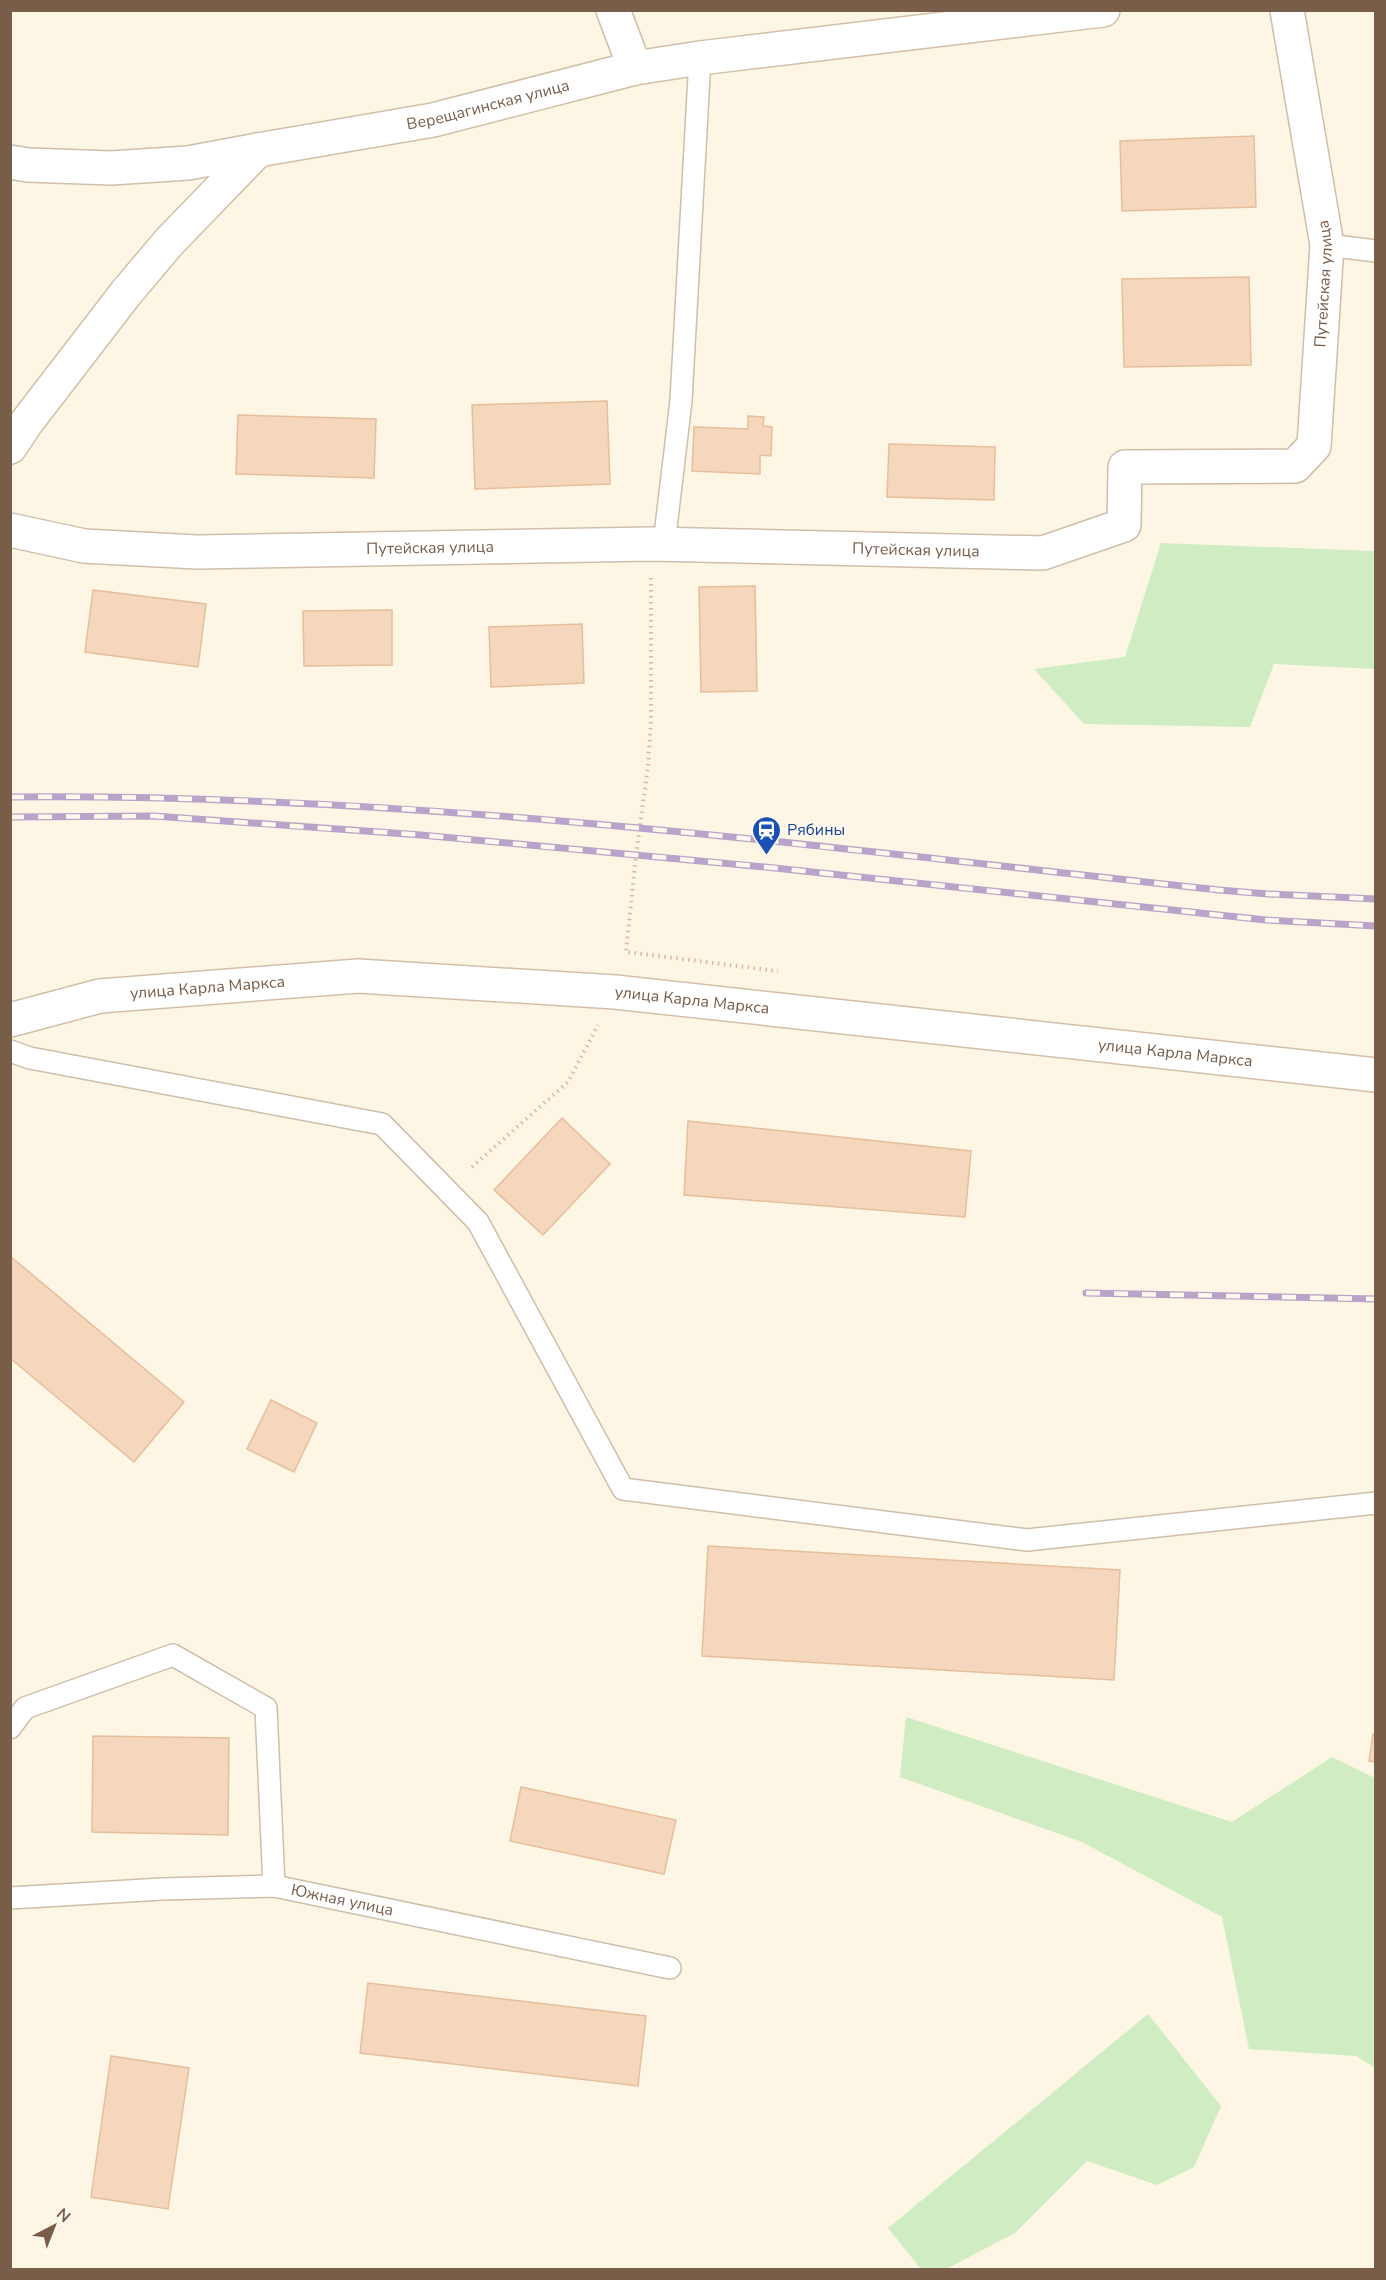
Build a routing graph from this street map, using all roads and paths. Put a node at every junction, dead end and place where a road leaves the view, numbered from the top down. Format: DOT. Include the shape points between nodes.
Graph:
graph roads {
  1 [pos="613,10"];
  2 [pos="1103,10"];
  3 [pos="1287,10"];
  4 [pos="700,58"];
  5 [pos="635,68"];
  6 [pos="258,150"];
  7 [pos="10,162"];
  8 [pos="1327,245"];
  9 [pos="1376,251"];
  10 [pos="10,447"];
  11 [pos="10,530"];
  12 [pos="658,544"];
  13 [pos="626,952"];
  14 [pos="781,971"];
  15 [pos="615,992"];
  16 [pos="10,1020"];
  17 [pos="10,1051"];
  18 [pos="1376,1075"];
  19 [pos="472,1167"];
  20 [pos="1376,1503"];
  21 [pos="10,1728"];
  22 [pos="274,1886"];
  23 [pos="10,1898"];
  24 [pos="670,1968"];
  1 -- 5 [label="main road"];
  2 -- 4 [label="main road, Верещагинская улица"];
  3 -- 8 [label="main road, Путейская улица"];
  4 -- 5 [label="main road, Верещагинская улица"];
  4 -- 12 [label="lane" via="681,401"];
  5 -- 6 [label="main road, Верещагинская улица" via="433,120"];
  6 -- 7 [label="main road, Верещагинская улица" via="188,163 111,168"];
  6 -- 10 [label="main road" via="126,293"];
  8 -- 9 [label="lane"];
  8 -- 12 [label="main road, Путейская улица" via="1314,446 1295,466 1125,467 1124,525 1043,553"];
  11 -- 12 [label="main road, Путейская улица" via="84,546 196,552"];
  12 -- 13 [label="path" via="650,733"];
  13 -- 14 [label="path"];
  13 -- 15 [label="path"];
  15 -- 16 [label="main road, улица Карла Маркса" via="358,976 100,996"];
  15 -- 18 [label="main road, улица Карла Маркса"];
  15 -- 19 [label="path" via="568,1082"];
  17 -- 20 [label="lane" via="30,1058 382,1124 478,1222 623,1489 1027,1540"];
  21 -- 22 [label="lane" via="25,1708 173,1655 266,1708"];
  22 -- 23 [label="lane, Южная улица"];
  22 -- 24 [label="lane, Южная улица"];
}
